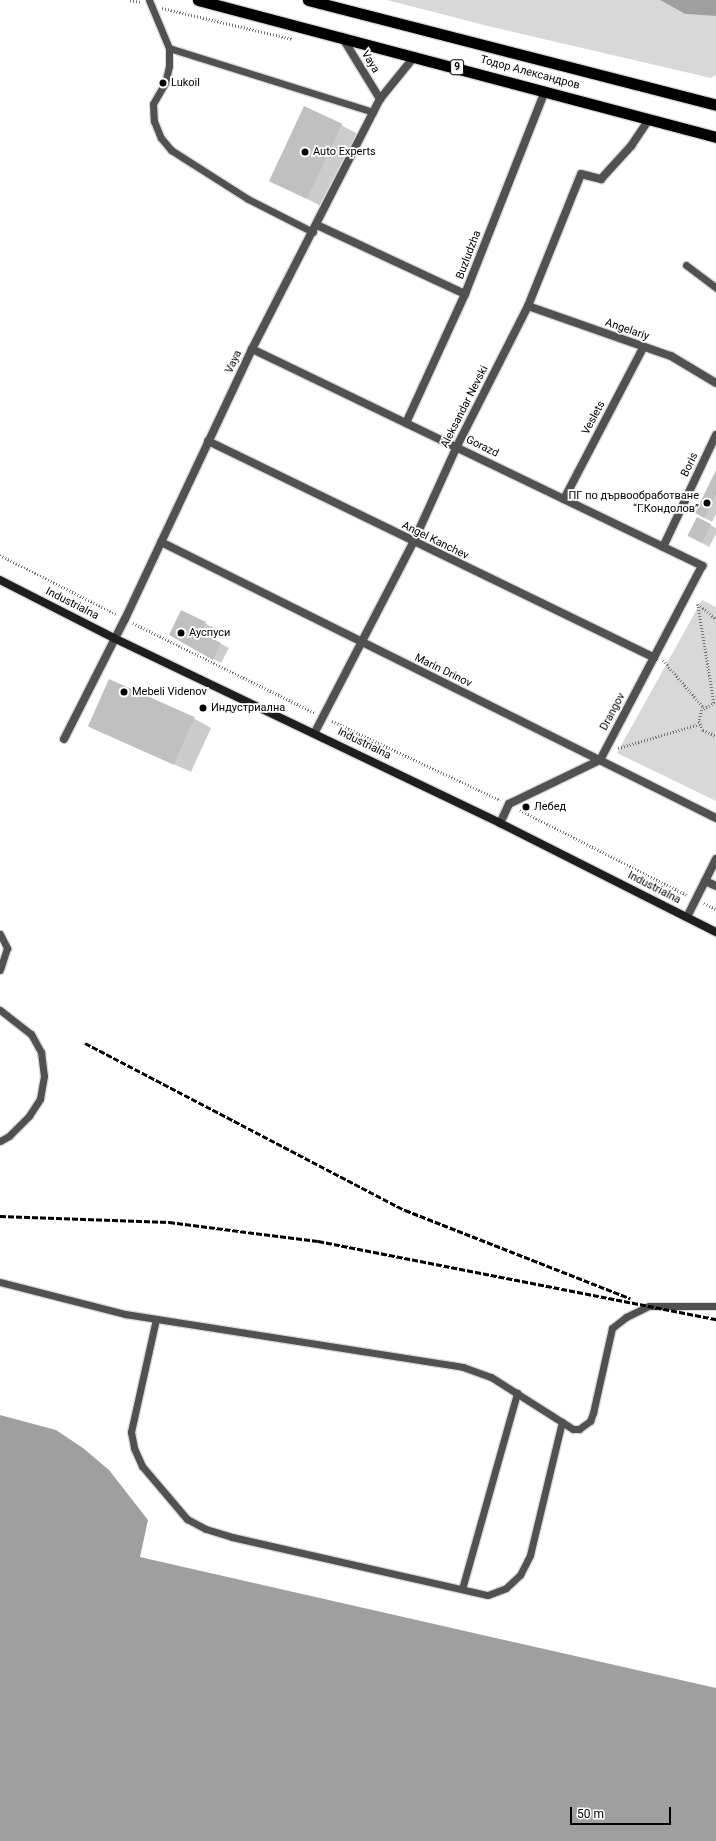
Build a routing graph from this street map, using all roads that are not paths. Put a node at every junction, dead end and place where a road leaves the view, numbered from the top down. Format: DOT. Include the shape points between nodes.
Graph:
graph roads {
  1 [pos="149,0"];
  2 [pos="198,0"];
  3 [pos="308,0"];
  4 [pos="342,37"];
  5 [pos="169,48"];
  6 [pos="416,56"];
  7 [pos="545,91"];
  8 [pos="380,99"];
  9 [pos="716,105"];
  10 [pos="373,112"];
  11 [pos="649,119"];
  12 [pos="716,137"];
  13 [pos="315,229"];
  14 [pos="686,265"];
  15 [pos="716,288"];
  16 [pos="466,294"];
  17 [pos="528,306"];
  18 [pos="643,348"];
  19 [pos="252,349"];
  20 [pos="716,383"];
  21 [pos="406,423"];
  22 [pos="716,435"];
  23 [pos="208,441"];
  24 [pos="457,446"];
  25 [pos="564,499"];
  26 [pos="161,542"];
  27 [pos="413,542"];
  28 [pos="662,547"];
  29 [pos="702,566"];
  30 [pos="0,580"];
  31 [pos="114,638"];
  32 [pos="362,643"];
  33 [pos="655,655"];
  34 [pos="315,732"];
  35 [pos="64,740"];
  36 [pos="600,760"];
  37 [pos="716,818"];
  38 [pos="500,823"];
  39 [pos="716,859"];
  40 [pos="705,881"];
  41 [pos="716,886"];
  42 [pos="687,917"];
  43 [pos="716,932"];
  44 [pos="0,934"];
  45 [pos="0,970"];
  46 [pos="0,1010"];
  47 [pos="0,1141"];
  48 [pos="0,1282"];
  49 [pos="716,1306"];
  50 [pos="156,1319"];
  51 [pos="517,1393"];
  52 [pos="562,1422"];
  53 [pos="462,1589"];
  1 -- 5 [label="lane"];
  2 -- 4 [label="highway, Тодор Александров / 9"];
  3 -- 9 [label="highway, Тодор Александров"];
  4 -- 6 [label="highway, Тодор Александров / 9"];
  4 -- 8 [label="street, Vaya"];
  5 -- 10 [label="lane"];
  5 -- 13 [label="lane" via="166,83 153,104 154,121 161,138 171,150 248,199"];
  6 -- 7 [label="highway, Тодор Александров / 9"];
  6 -- 8 [label="street, Vaya"];
  7 -- 11 [label="highway, Тодор Александров / 9"];
  7 -- 16 [label="street, Buzludzha"];
  8 -- 10 [label="street, Vaya"];
  10 -- 13 [label="street, Vaya"];
  11 -- 12 [label="highway, Тодор Александров / 9"];
  11 -- 17 [label="street, Aleksandar Nevski" via="631,146 601,179 581,174"];
  13 -- 16 [label="street"];
  13 -- 19 [label="street, Vaya"];
  14 -- 15 [label="lane"];
  16 -- 21 [label="street, Buzludzha"];
  17 -- 18 [label="street, Angelariy"];
  17 -- 24 [label="street, Aleksandar Nevski"];
  18 -- 20 [label="street, Angelariy" via="671,356"];
  18 -- 25 [label="street, Veslets"];
  19 -- 21 [label="street, Gorazd"];
  19 -- 23 [label="street, Vaya"];
  21 -- 24 [label="street, Gorazd"];
  22 -- 28 [label="street, Boris"];
  23 -- 26 [label="street, Vaya"];
  23 -- 27 [label="street, Angel Kanchev"];
  24 -- 25 [label="street, Gorazd"];
  24 -- 27 [label="street, Aleksandar Nevski"];
  25 -- 28 [label="street, Gorazd"];
  26 -- 31 [label="street, Vaya"];
  26 -- 32 [label="street, Marin Drinov"];
  27 -- 32 [label="street, Aleksandar Nevski"];
  27 -- 33 [label="street, Angel Kanchev"];
  28 -- 29 [label="street, Gorazd"];
  29 -- 33 [label="street, Drangov"];
  30 -- 31 [label="main road, Industrialna"];
  31 -- 34 [label="main road, Industrialna"];
  31 -- 35 [label="street, Vaya"];
  32 -- 34 [label="street, Aleksandar Nevski"];
  32 -- 36 [label="street, Marin Drinov"];
  33 -- 36 [label="street, Drangov"];
  34 -- 38 [label="main road, Industrialna"];
  36 -- 37 [label="street, Marin Drinov"];
  36 -- 38 [label="street" via="509,804"];
  38 -- 42 [label="main road, Industrialna"];
  39 -- 40 [label="street"];
  40 -- 41 [label="street"];
  40 -- 42 [label="street"];
  42 -- 43 [label="main road, Industrialna"];
  44 -- 45 [label="lane" via="7,948"];
  46 -- 47 [label="lane" via="31,1034 41,1052 44,1076 40,1099 29,1116 9,1136"];
  48 -- 50 [label="lane" via="125,1314"];
  49 -- 52 [label="lane" via="649,1306 626,1316 612,1328 590,1421 578,1429"];
  50 -- 51 [label="lane" via="463,1367 491,1377"];
  50 -- 53 [label="lane" via="130,1432 142,1466 187,1519 206,1530 232,1537"];
  51 -- 52 [label="lane"];
  51 -- 53 [label="lane"];
  52 -- 53 [label="lane" via="530,1555 520,1574 506,1588 488,1595"];
}
